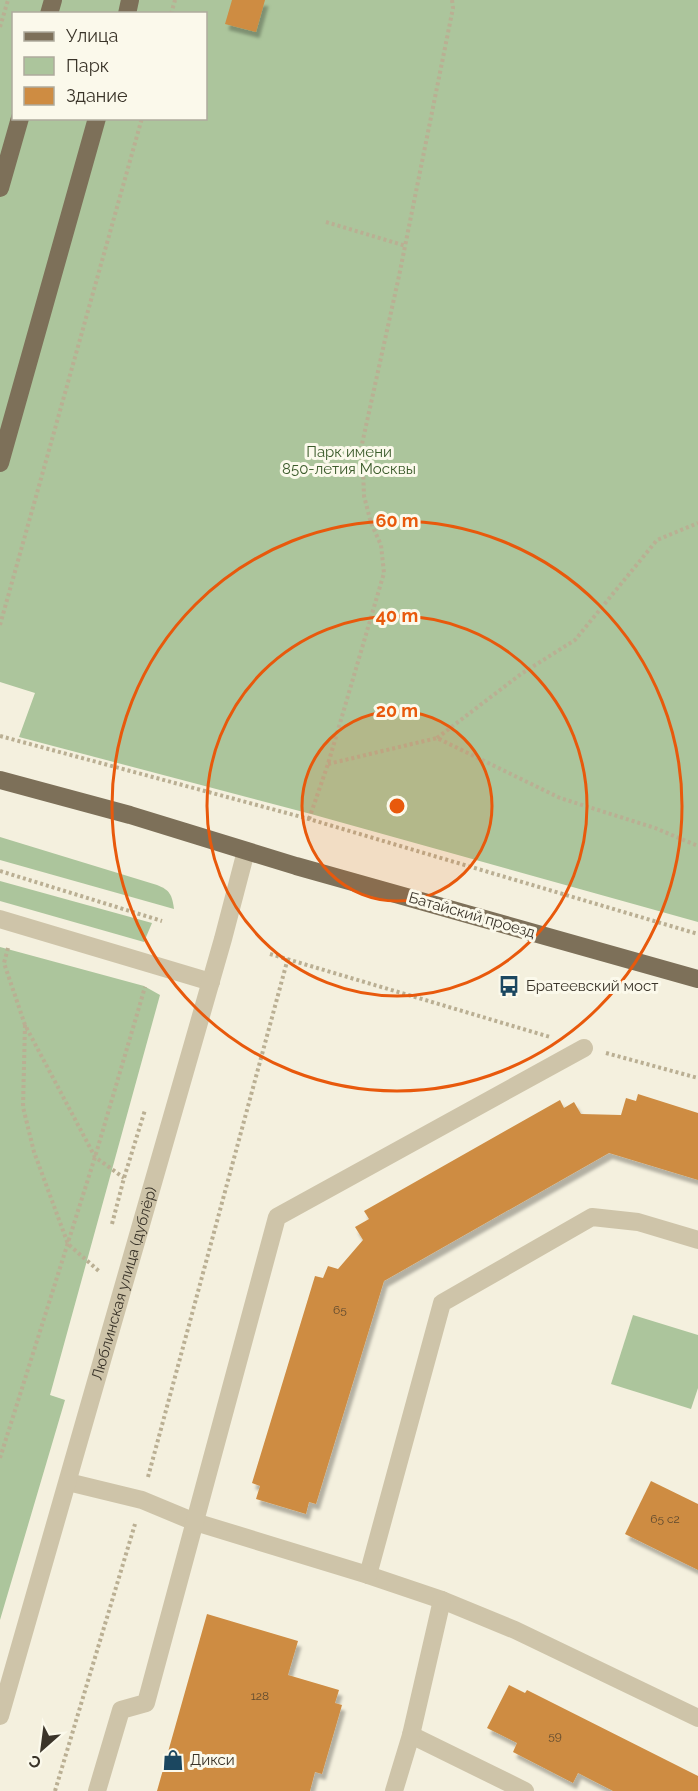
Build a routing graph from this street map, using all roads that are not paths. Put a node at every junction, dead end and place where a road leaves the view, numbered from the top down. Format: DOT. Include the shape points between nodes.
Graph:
graph roads {
  1 [pos="19,120"];
  2 [pos="96,120"];
  3 [pos="0,188"];
  4 [pos="0,464"];
  5 [pos="0,780"];
  6 [pos="246,850"];
  7 [pos="0,919"];
  8 [pos="698,979"];
  9 [pos="211,982"];
  10 [pos="584,1048"];
  11 [pos="698,1240"];
  12 [pos="68,1482"];
  13 [pos="195,1522"];
  14 [pos="368,1575"];
  15 [pos="442,1600"];
  16 [pos="0,1716"];
  17 [pos="697,1716"];
  18 [pos="411,1735"];
  19 [pos="97,1791"];
  20 [pos="394,1791"];
  21 [pos="525,1791"];
  1 -- 3 [label="main road"];
  2 -- 4 [label="main road"];
  5 -- 6 [label="main road, Батайский проезд"];
  6 -- 8 [label="main road, Батайский проезд"];
  6 -- 9 [label="street, Люблинская улица (дублёр)"];
  7 -- 9 [label="street"];
  9 -- 12 [label="street, Люблинская улица (дублёр)"];
  10 -- 13 [label="street" via="277,1217"];
  11 -- 14 [label="street" via="638,1222 592,1216 442,1303"];
  12 -- 13 [label="street" via="142,1500"];
  12 -- 16 [label="street, Люблинская улица (дублёр)"];
  13 -- 14 [label="street"];
  13 -- 19 [label="street" via="146,1703 121,1710"];
  14 -- 15 [label="street"];
  15 -- 17 [label="street"];
  15 -- 18 [label="street"];
  18 -- 20 [label="street"];
  18 -- 21 [label="street"];
}
